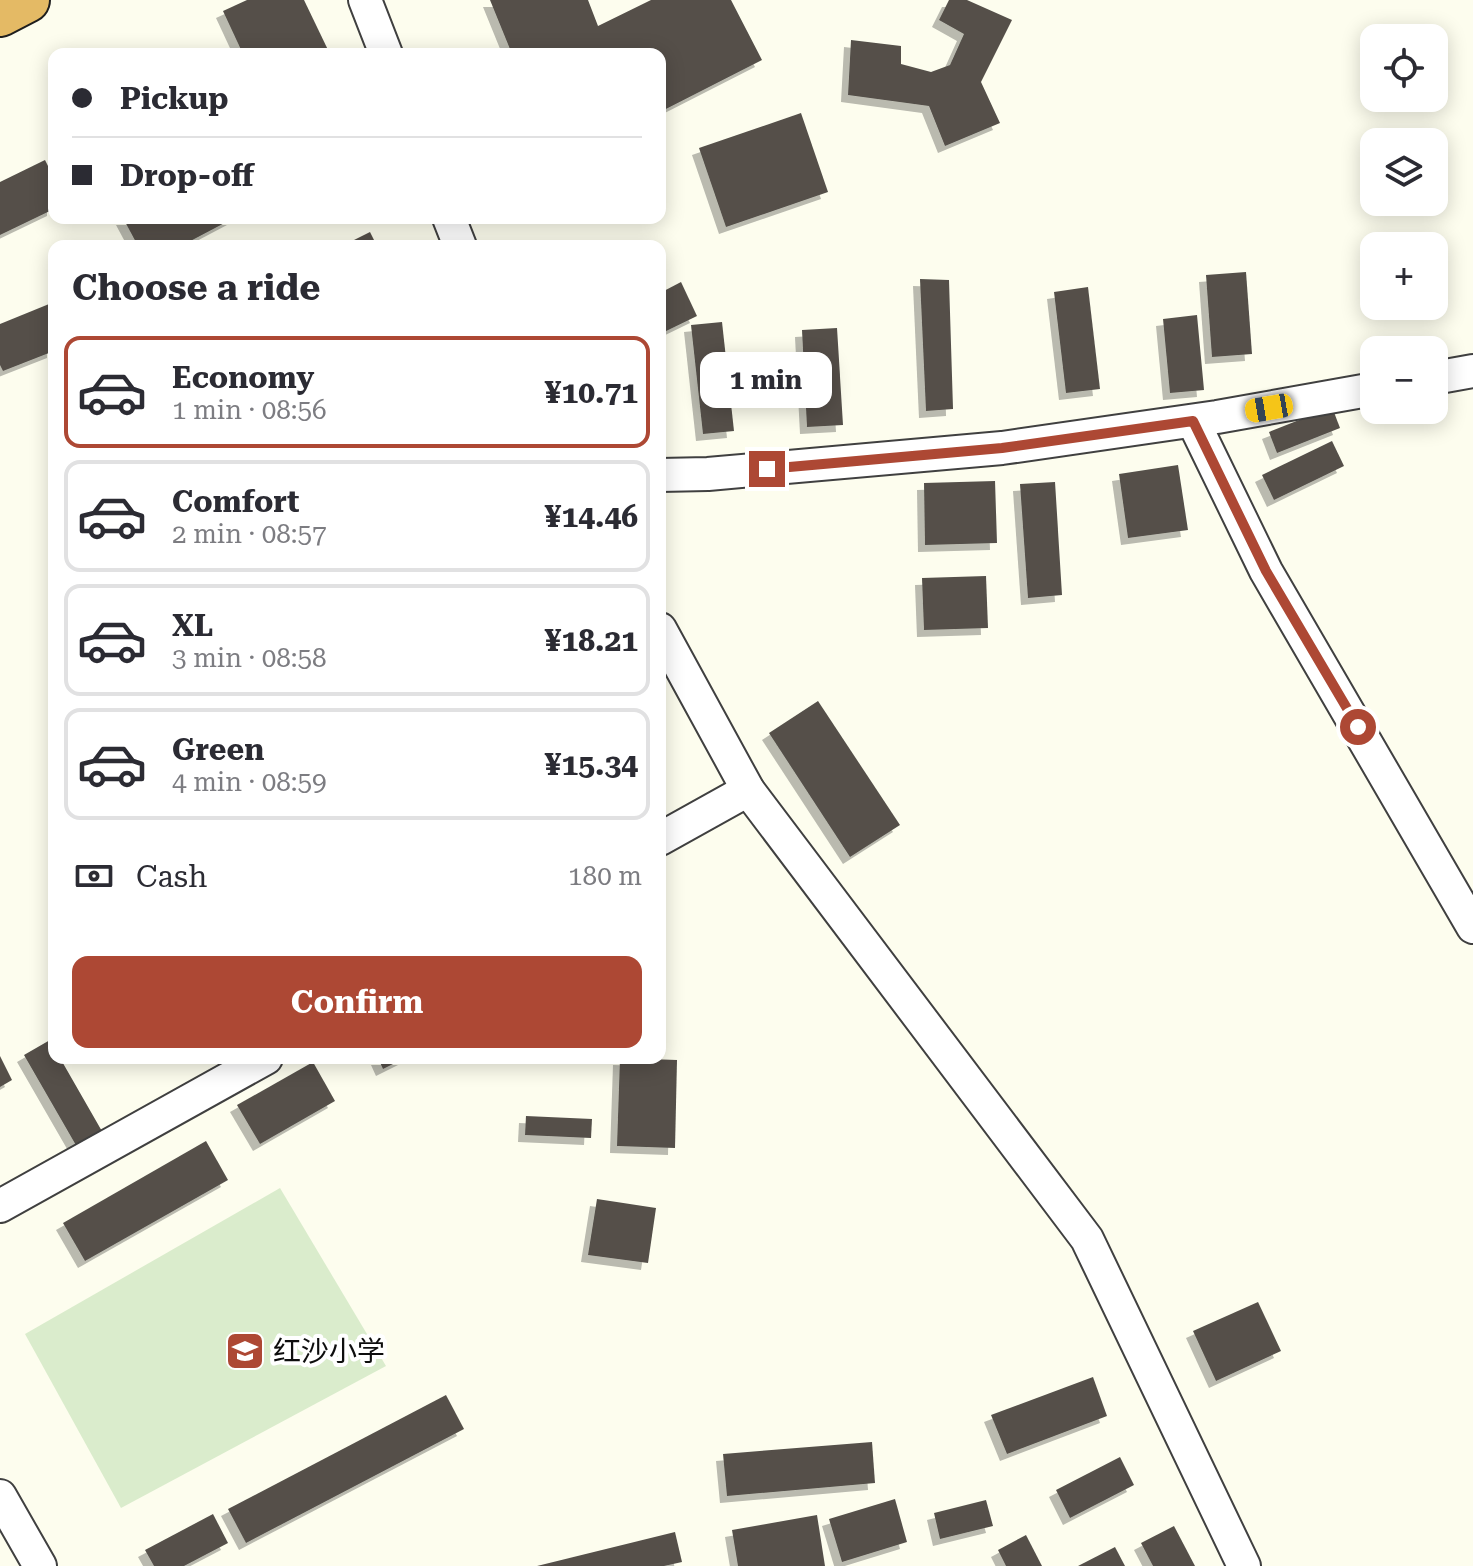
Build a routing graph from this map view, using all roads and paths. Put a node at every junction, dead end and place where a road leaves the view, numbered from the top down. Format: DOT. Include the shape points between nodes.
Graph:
graph roads {
  1 [pos="27,0"];
  2 [pos="365,0"];
  3 [pos="0,14"];
  4 [pos="384,48"];
  5 [pos="1473,371"];
  6 [pos="1448,375"];
  7 [pos="1360,391"];
  8 [pos="1193,421"];
  9 [pos="666,475"];
  10 [pos="666,640"];
  11 [pos="748,790"];
  12 [pos="666,836"];
  13 [pos="1473,927"];
  14 [pos="255,1064"];
  15 [pos="0,1206"];
  16 [pos="0,1496"];
  17 [pos="40,1566"];
  18 [pos="1244,1566"];
  1 -- 3 [label="highway"];
  2 -- 4 [label="street"];
  5 -- 6 [label="street"];
  7 -- 8 [label="street"];
  8 -- 9 [label="street" via="1002,448"];
  8 -- 13 [label="street" via="1266,571"];
  10 -- 11 [label="street"];
  11 -- 12 [label="street"];
  11 -- 18 [label="street" via="1087,1239"];
  14 -- 15 [label="street"];
  16 -- 17 [label="street"];
}
